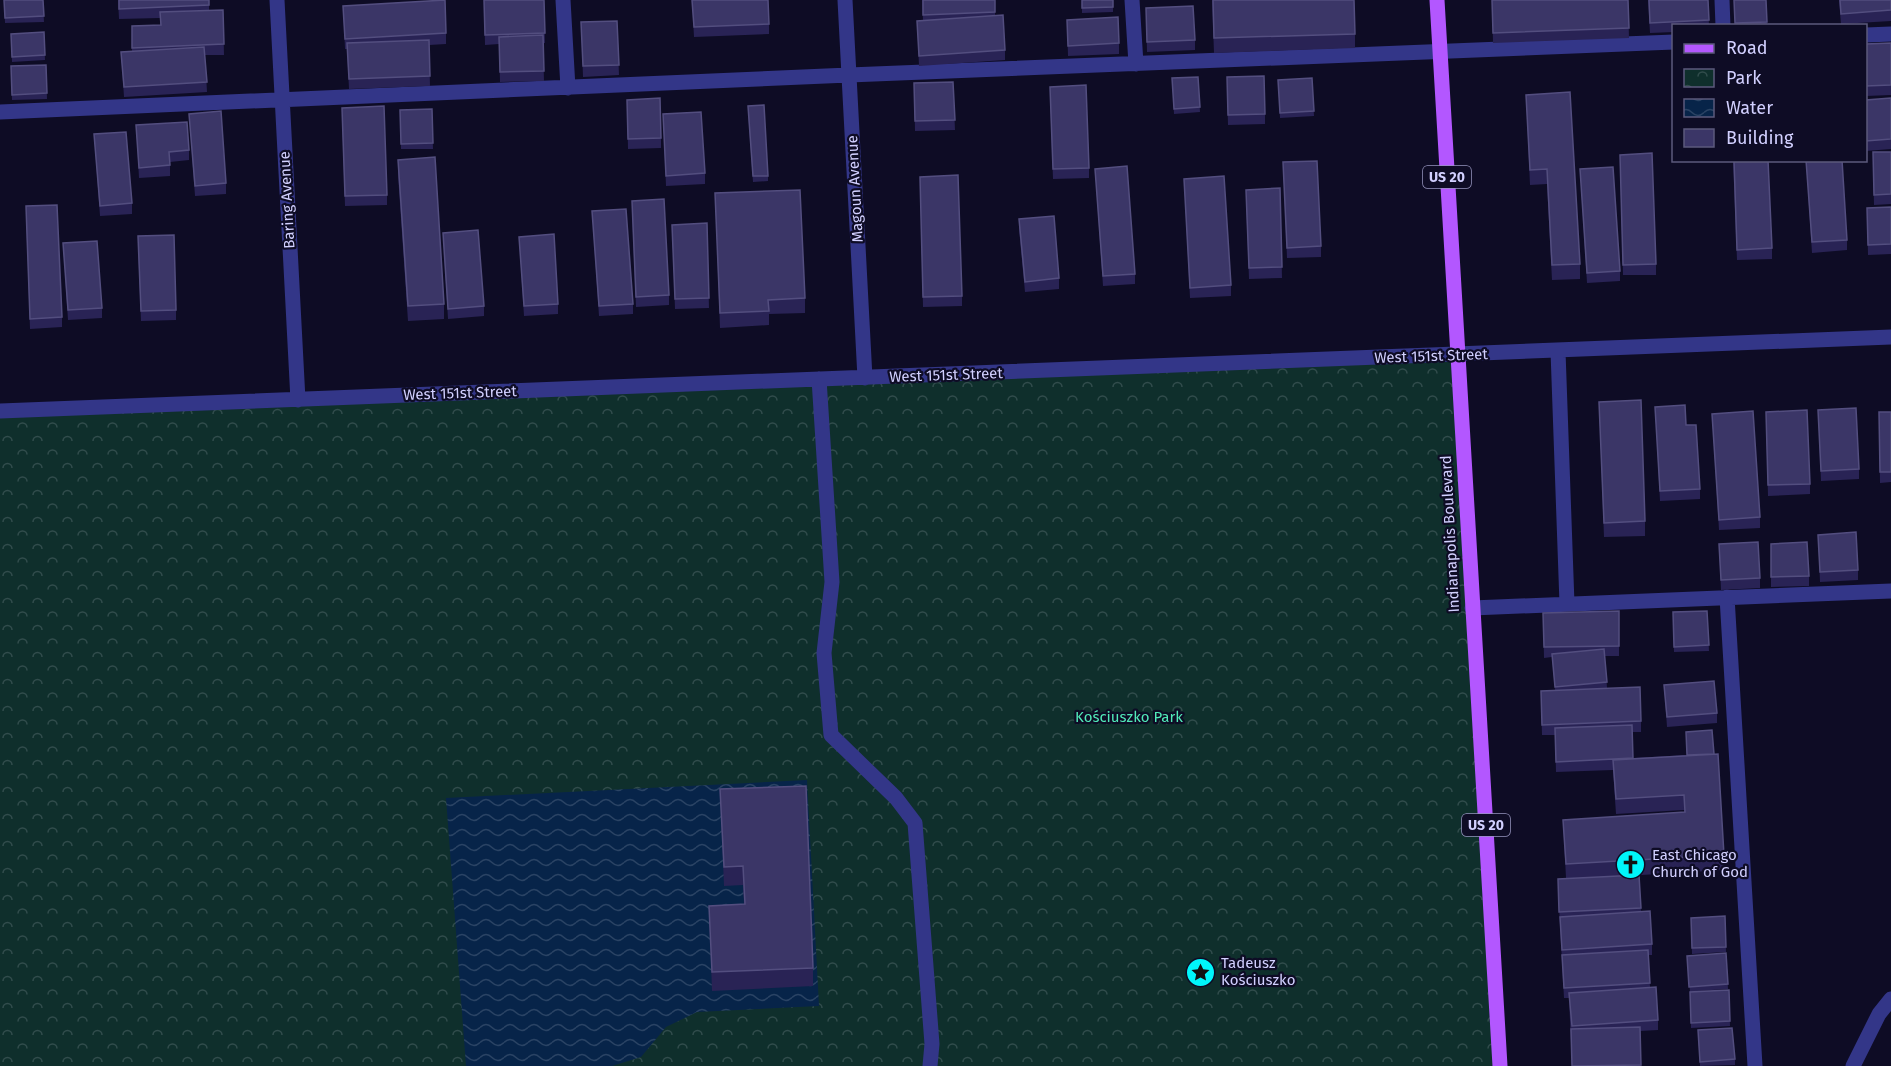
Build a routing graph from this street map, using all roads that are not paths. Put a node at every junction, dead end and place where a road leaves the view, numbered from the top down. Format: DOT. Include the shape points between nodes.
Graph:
graph roads {
  1 [pos="277,0"];
  2 [pos="563,0"];
  3 [pos="845,0"];
  4 [pos="1132,0"];
  5 [pos="1437,0"];
  6 [pos="1722,0"];
  7 [pos="1723,24"];
  8 [pos="1891,34"];
  9 [pos="1867,35"];
  10 [pos="1672,42"];
  11 [pos="1440,53"];
  12 [pos="1136,64"];
  13 [pos="849,75"];
  14 [pos="568,88"];
  15 [pos="282,101"];
  16 [pos="0,112"];
  17 [pos="1891,338"];
  18 [pos="1558,351"];
  19 [pos="1458,355"];
  20 [pos="865,378"];
  21 [pos="819,379"];
  22 [pos="298,400"];
  23 [pos="0,411"];
  24 [pos="1891,591"];
  25 [pos="1727,597"];
  26 [pos="1567,604"];
  27 [pos="1472,608"];
  28 [pos="1891,999"];
  29 [pos="930,1066"];
  30 [pos="1500,1066"];
  31 [pos="1755,1066"];
  32 [pos="1853,1066"];
  1 -- 15 [label="street, Baring Avenue"];
  2 -- 14 [label="street"];
  3 -- 13 [label="street, Magoun Avenue"];
  4 -- 12 [label="street"];
  5 -- 11 [label="main road, Indianapolis Boulevard / US 20"];
  6 -- 7 [label="street"];
  8 -- 9 [label="street"];
  10 -- 11 [label="street"];
  11 -- 12 [label="street"];
  11 -- 19 [label="main road, Indianapolis Boulevard / US 20"];
  12 -- 13 [label="street"];
  13 -- 14 [label="street"];
  13 -- 20 [label="street, Magoun Avenue"];
  14 -- 15 [label="street"];
  15 -- 16 [label="street"];
  15 -- 22 [label="street, Baring Avenue"];
  17 -- 18 [label="street, West 151st Street"];
  18 -- 19 [label="street, West 151st Street"];
  18 -- 26 [label="street"];
  19 -- 20 [label="street, West 151st Street"];
  19 -- 27 [label="main road, Indianapolis Boulevard / US 20"];
  20 -- 21 [label="street, West 151st Street"];
  21 -- 22 [label="street, West 151st Street"];
  21 -- 29 [label="street" via="832,582 825,653 831,735 896,798 915,823 932,1044"];
  22 -- 23 [label="street, West 151st Street"];
  24 -- 25 [label="street"];
  25 -- 26 [label="street"];
  25 -- 31 [label="street"];
  26 -- 27 [label="street"];
  27 -- 30 [label="main road, Indianapolis Boulevard / US 20"];
  28 -- 32 [label="street" via="1879,1014"];
}
